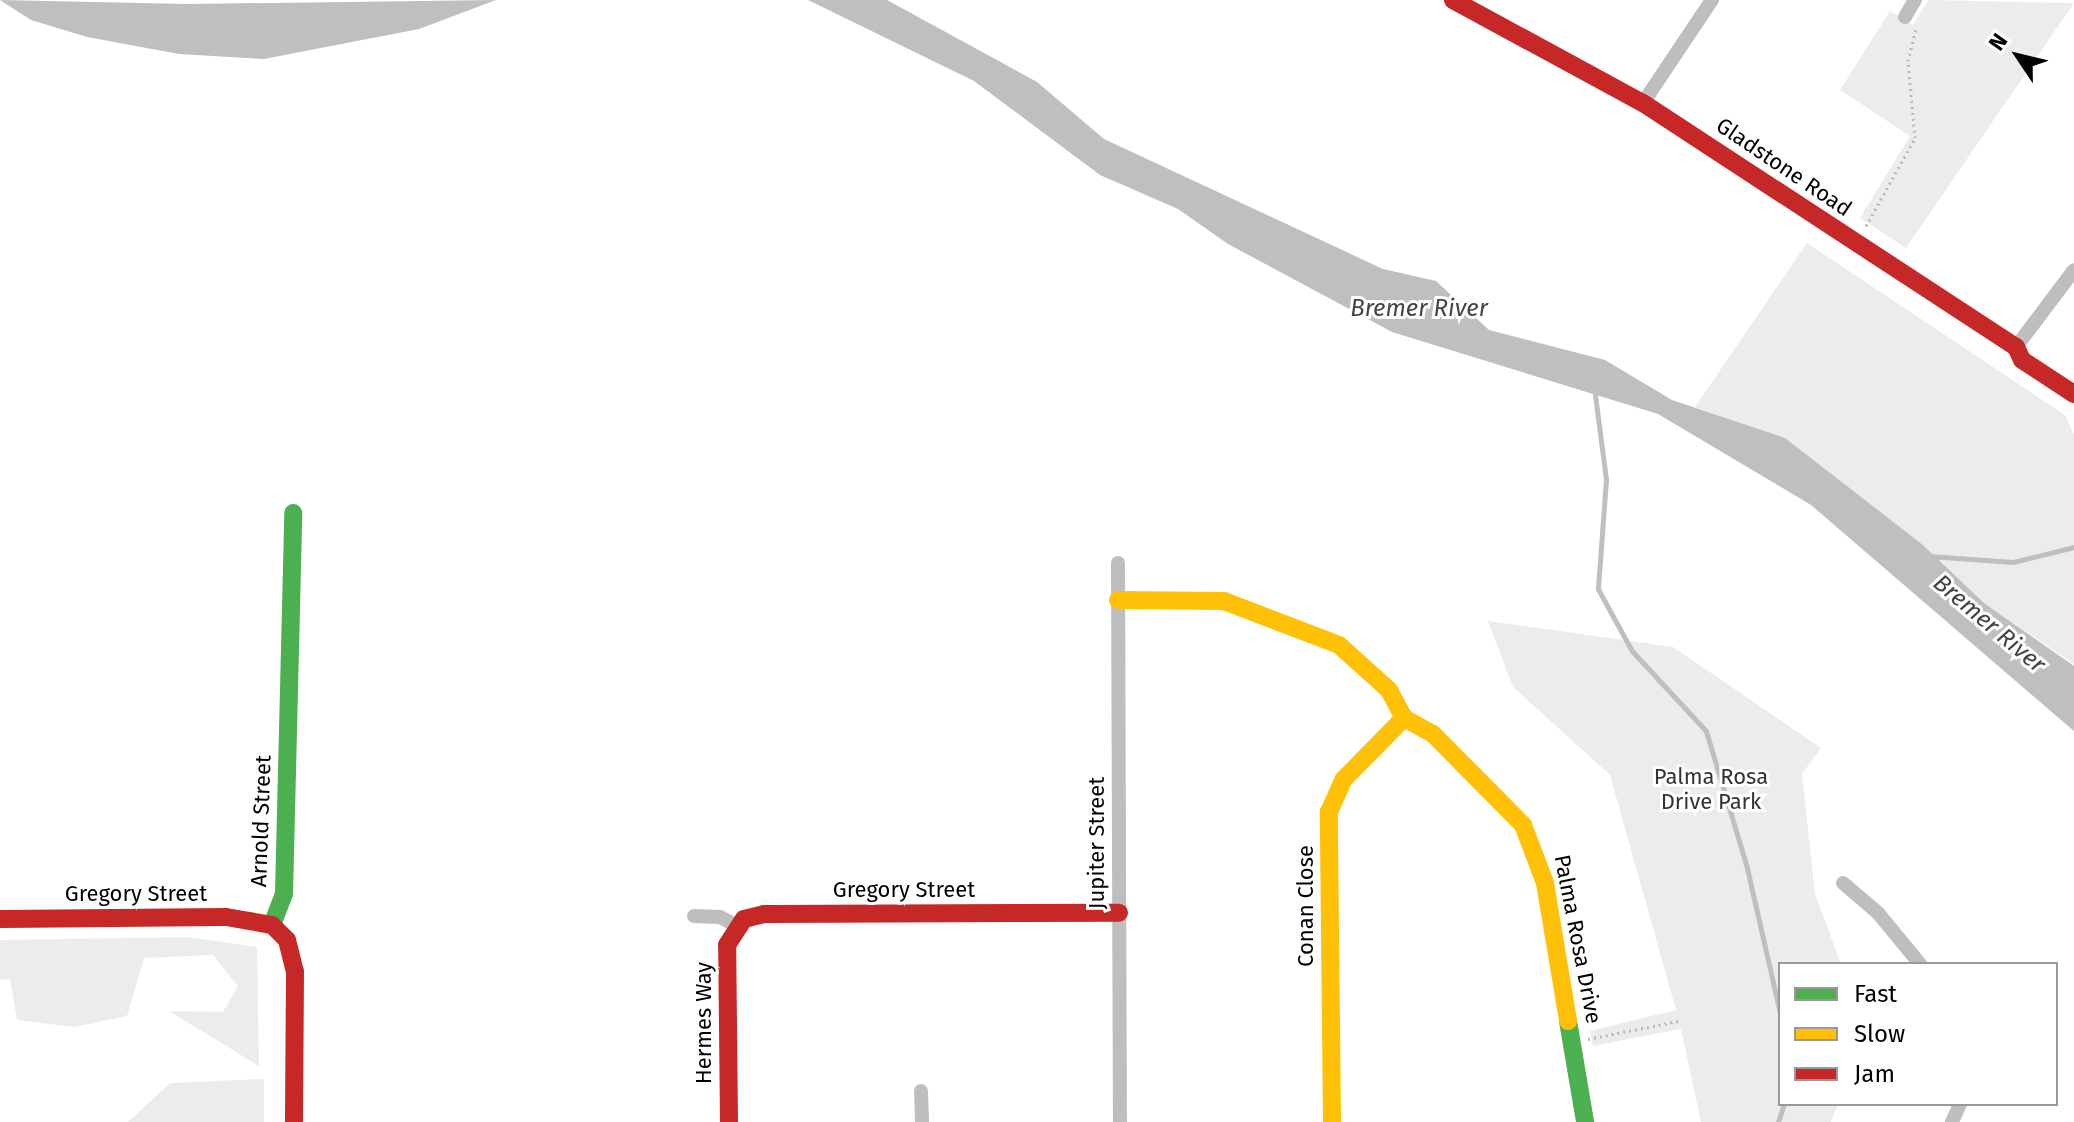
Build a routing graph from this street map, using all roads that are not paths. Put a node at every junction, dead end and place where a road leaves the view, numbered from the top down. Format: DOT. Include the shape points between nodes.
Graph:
graph roads {
  1 [pos="1453,0"];
  2 [pos="1712,0"];
  3 [pos="1915,0"];
  4 [pos="1913,18"];
  5 [pos="1643,103"];
  6 [pos="2074,270"];
  7 [pos="2016,347"];
  8 [pos="2074,394"];
  9 [pos="293,513"];
  10 [pos="1118,563"];
  11 [pos="1118,600"];
  12 [pos="1404,718"];
  13 [pos="1843,883"];
  14 [pos="1119,913"];
  15 [pos="694,916"];
  16 [pos="0,919"];
  17 [pos="272,925"];
  18 [pos="736,925"];
  19 [pos="1918,962"];
  20 [pos="921,1091"];
  21 [pos="294,1122"];
  22 [pos="729,1122"];
  23 [pos="922,1122"];
  24 [pos="1120,1122"];
  25 [pos="1332,1122"];
  26 [pos="1585,1122"];
  1 -- 5 [label="street, Gladstone Road"];
  2 -- 5 [label="street"];
  3 -- 4 [label="street"];
  5 -- 7 [label="street, Gladstone Road"];
  6 -- 7 [label="street"];
  7 -- 8 [label="street, Gladstone Road" via="2022,360"];
  9 -- 17 [label="street, Arnold Street" via="284,894"];
  10 -- 11 [label="street, Jupiter Street"];
  11 -- 12 [label="street, Palma Rosa Drive" via="1224,601 1339,645 1389,690"];
  11 -- 14 [label="street, Jupiter Street"];
  12 -- 25 [label="street, Conan Close" via="1344,779 1329,812"];
  12 -- 26 [label="street, Palma Rosa Drive" via="1433,734 1509,808 1533,840"];
  13 -- 19 [label="street" via="1878,913"];
  14 -- 18 [label="street, Gregory Street" via="764,914"];
  14 -- 24 [label="street, Jupiter Street"];
  15 -- 18 [label="street, Gregory Street" via="720,917"];
  16 -- 17 [label="street, Gregory Street" via="226,917"];
  17 -- 21 [label="street" via="287,940 295,972"];
  18 -- 22 [label="street, Hermes Way" via="727,945"];
  20 -- 23 [label="street"];
}
